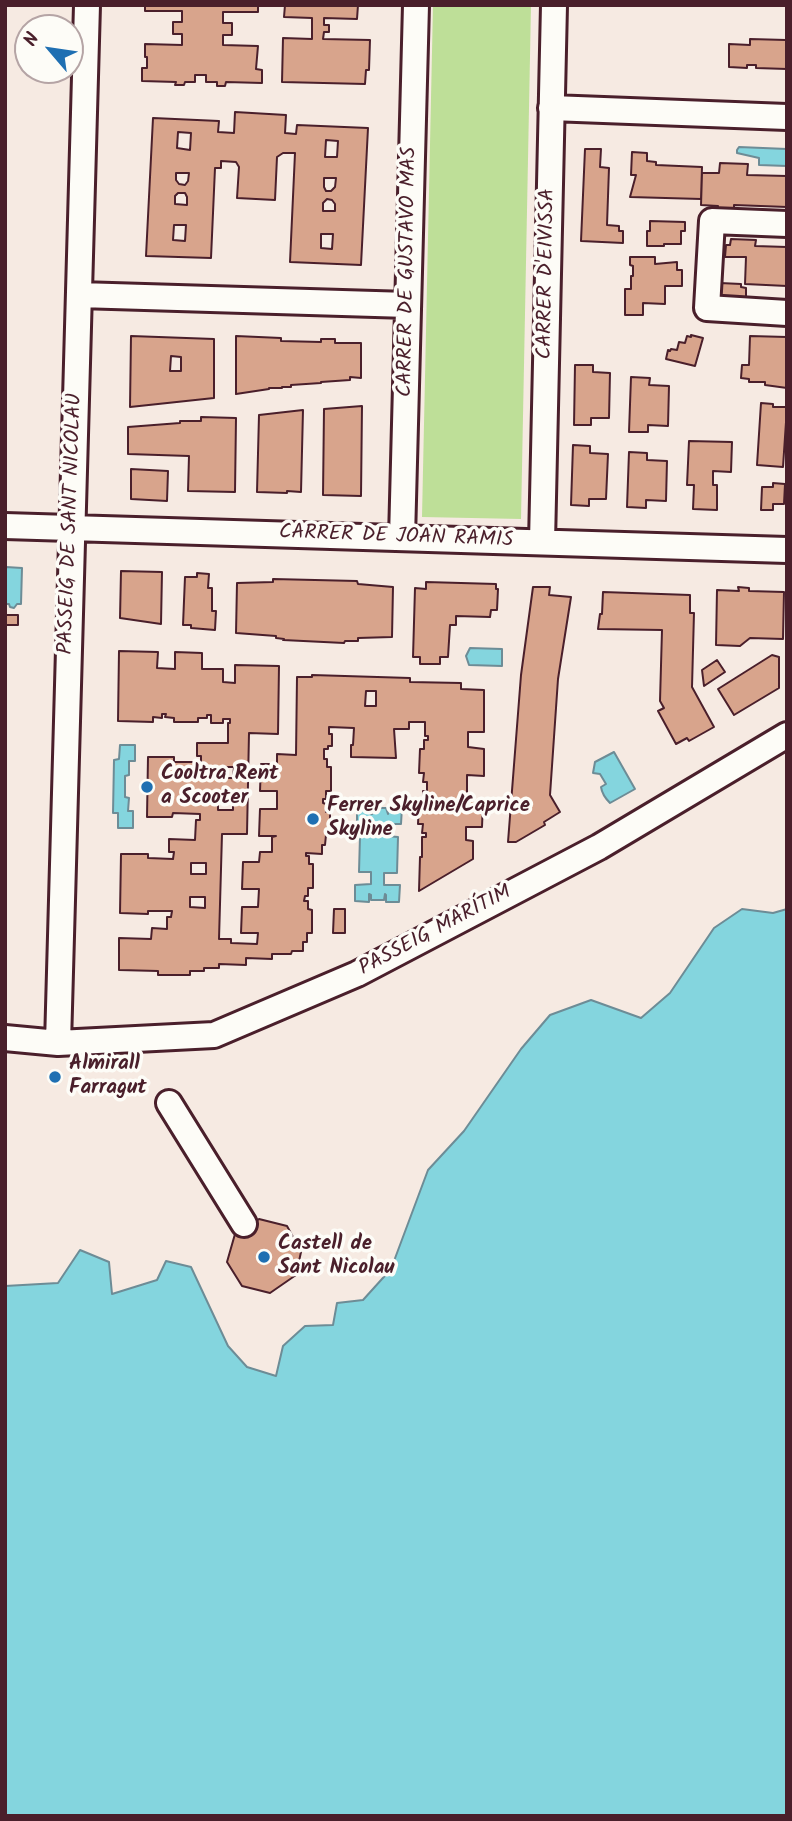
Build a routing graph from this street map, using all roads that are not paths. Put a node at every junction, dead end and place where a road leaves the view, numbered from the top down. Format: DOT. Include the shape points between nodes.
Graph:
graph roads {
  1 [pos="87,5"];
  2 [pos="415,5"];
  3 [pos="554,5"];
  4 [pos="551,108"];
  5 [pos="787,117"];
  6 [pos="787,224"];
  7 [pos="79,295"];
  8 [pos="408,305"];
  9 [pos="787,313"];
  10 [pos="5,527"];
  11 [pos="72,528"];
  12 [pos="402,538"];
  13 [pos="541,542"];
  14 [pos="787,550"];
  15 [pos="787,735"];
  16 [pos="5,1038"];
  17 [pos="58,1043"];
  18 [pos="169,1103"];
  19 [pos="244,1224"];
  1 -- 7 [label="street, PASSEIG DE SANT NICOLAU"];
  2 -- 8 [label="street, CARRER DE GUSTAVO MAS"];
  3 -- 4 [label="street, CARRER D'EIVISSA"];
  4 -- 5 [label="street"];
  4 -- 13 [label="street, CARRER D'EIVISSA"];
  6 -- 9 [label="street" via="712,221 708,308"];
  7 -- 8 [label="street"];
  7 -- 11 [label="street, PASSEIG DE SANT NICOLAU"];
  8 -- 12 [label="street, CARRER DE GUSTAVO MAS"];
  10 -- 11 [label="street, CARRER DE JOAN RAMIS"];
  11 -- 12 [label="street, CARRER DE JOAN RAMIS"];
  11 -- 17 [label="street, PASSEIG DE SANT NICOLAU"];
  12 -- 13 [label="street, CARRER DE JOAN RAMIS"];
  13 -- 14 [label="street, CARRER DE JOAN RAMIS"];
  15 -- 17 [label="street, PASSEIG MARÍTIM" via="599,847 356,974 214,1035"];
  16 -- 17 [label="street, PASSEIG MARÍTIM"];
  18 -- 19 [label="street"];
}
